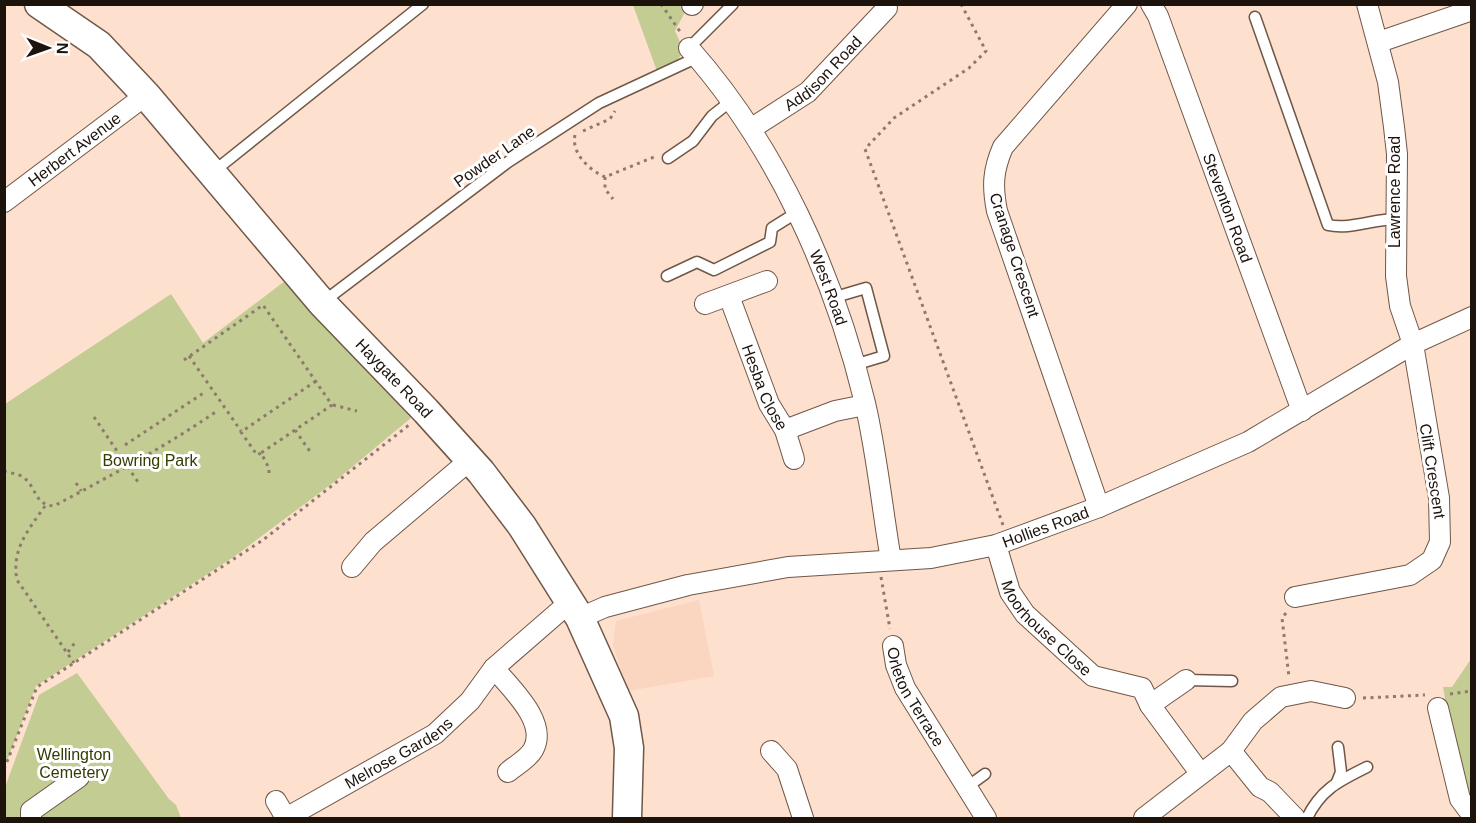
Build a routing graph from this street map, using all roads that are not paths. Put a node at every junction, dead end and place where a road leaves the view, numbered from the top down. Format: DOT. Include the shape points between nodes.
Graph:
graph roads {
  1 [pos="39,4"];
  2 [pos="423,4"];
  3 [pos="733,4"];
  4 [pos="1127,4"];
  5 [pos="1151,4"];
  6 [pos="1366,4"];
  7 [pos="887,8"];
  8 [pos="1472,10"];
  9 [pos="1255,17"];
  10 [pos="1379,42"];
  11 [pos="694,52"];
  12 [pos="146,95"];
  13 [pos="731,101"];
  14 [pos="752,128"];
  15 [pos="668,158"];
  16 [pos="213,173"];
  17 [pos="4,202"];
  18 [pos="796,213"];
  19 [pos="1396,219"];
  20 [pos="667,276"];
  21 [pos="767,280"];
  22 [pos="729,296"];
  23 [pos="832,298"];
  24 [pos="322,303"];
  25 [pos="705,304"];
  26 [pos="1472,316"];
  27 [pos="1413,344"];
  28 [pos="854,365"];
  29 [pos="865,405"];
  30 [pos="1302,411"];
  31 [pos="785,430"];
  32 [pos="794,459"];
  33 [pos="470,460"];
  34 [pos="1099,507"];
  35 [pos="1003,543"];
  36 [pos="884,561"];
  37 [pos="352,567"];
  38 [pos="1295,597"];
  39 [pos="575,610"];
  40 [pos="893,646"];
  41 [pos="494,668"];
  42 [pos="1186,680"];
  43 [pos="1232,681"];
  44 [pos="1345,698"];
  45 [pos="1435,699"];
  46 [pos="1150,705"];
  47 [pos="1338,747"];
  48 [pos="1231,751"];
  49 [pos="771,752"];
  50 [pos="1367,767"];
  51 [pos="508,772"];
  52 [pos="1200,773"];
  53 [pos="985,774"];
  54 [pos="79,777"];
  55 [pos="1337,782"];
  56 [pos="967,787"];
  57 [pos="276,801"];
  58 [pos="1472,815"];
  59 [pos="31,819"];
  60 [pos="286,819"];
  61 [pos="627,819"];
  62 [pos="803,819"];
  63 [pos="986,819"];
  64 [pos="1144,819"];
  65 [pos="1295,819"];
  66 [pos="1307,819"];
  1 -- 12 [label="street, Haygate Road" via="99,45"];
  2 -- 16 [label="lane"];
  3 -- 11 [label="lane"];
  4 -- 34 [label="street, Cranage Crescent" via="1003,147 994,167 998,211"];
  5 -- 30 [label="street, Steventon Road"];
  6 -- 10 [label="street, Lawrence Road"];
  7 -- 14 [label="street, Addison Road" via="808,92"];
  8 -- 10 [label="street"];
  9 -- 19 [label="lane" via="1328,225"];
  10 -- 19 [label="street, Lawrence Road" via="1397,154"];
  11 -- 13 [label="street, West Road"];
  11 -- 24 [label="lane, Powder Lane" via="599,103 508,162"];
  12 -- 16 [label="street, Haygate Road"];
  12 -- 17 [label="street, Herbert Avenue"];
  13 -- 14 [label="street, West Road"];
  13 -- 15 [label="lane" via="712,116 693,141"];
  14 -- 18 [label="street, West Road"];
  16 -- 24 [label="street, Haygate Road"];
  18 -- 20 [label="lane" via="772,228 770,242 714,270 697,262"];
  18 -- 23 [label="street, West Road"];
  19 -- 27 [label="street, Lawrence Road" via="1394,252 1400,306"];
  21 -- 22 [label="street"];
  22 -- 25 [label="street"];
  22 -- 31 [label="street, Hesba Close" via="769,404"];
  23 -- 28 [label="street, West Road"];
  23 -- 28 [label="lane" via="866,288 884,356"];
  24 -- 33 [label="street, Haygate Road"];
  26 -- 27 [label="street, Hollies Road"];
  27 -- 30 [label="street, Hollies Road"];
  27 -- 38 [label="street, Clift Crescent" via="1439,498 1440,542 1432,560 1410,575"];
  28 -- 29 [label="street, West Road"];
  29 -- 31 [label="street, Hesba Close" via="835,411"];
  29 -- 36 [label="street, West Road"];
  30 -- 34 [label="street, Hollies Road" via="1248,442"];
  31 -- 32 [label="street"];
  33 -- 37 [label="street" via="373,542"];
  33 -- 39 [label="street, Haygate Road" via="522,526"];
  34 -- 35 [label="street, Hollies Road"];
  35 -- 36 [label="street, Hollies Road" via="931,558"];
  35 -- 46 [label="street, Moorhouse Close" via="1010,592 1025,614 1092,676 1142,688"];
  36 -- 39 [label="street, Hollies Road" via="788,567"];
  39 -- 41 [label="street, Melrose Gardens"];
  39 -- 61 [label="street, Haygate Road" via="624,716 629,748"];
  40 -- 56 [label="street, Orleton Terrace" via="905,688"];
  41 -- 51 [label="street" via="533,718 538,738 533,751"];
  41 -- 60 [label="street, Melrose Gardens" via="470,701 435,734"];
  42 -- 43 [label="lane"];
  42 -- 46 [label="street"];
  44 -- 48 [label="street" via="1311,691 1291,693 1265,708"];
  45 -- 58 [label="street" via="1460,799"];
  46 -- 52 [label="street, Moorhouse Close"];
  47 -- 55 [label="lane" via="1341,772"];
  48 -- 52 [label="street"];
  48 -- 65 [label="street" via="1260,787 1270,792"];
  49 -- 62 [label="street" via="787,769"];
  50 -- 55 [label="lane"];
  52 -- 64 [label="street"];
  53 -- 56 [label="lane"];
  54 -- 59 [label="street" via="31,811"];
  55 -- 66 [label="lane" via="1316,800"];
  56 -- 63 [label="street, Orleton Terrace"];
  57 -- 60 [label="street"];
}
